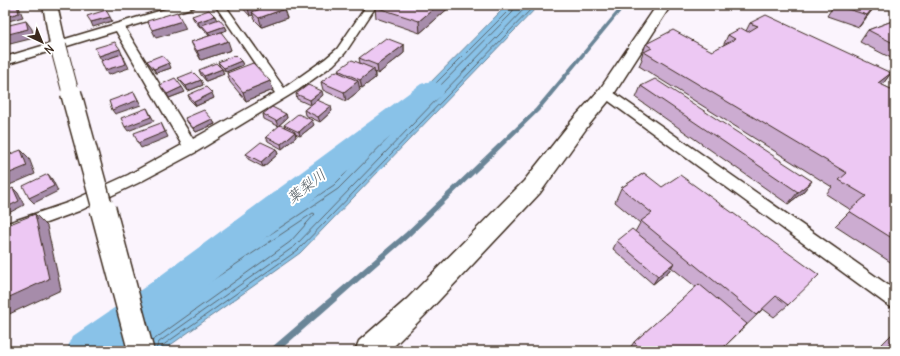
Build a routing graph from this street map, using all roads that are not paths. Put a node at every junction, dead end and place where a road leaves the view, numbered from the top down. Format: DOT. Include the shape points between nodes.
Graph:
graph roads {
  1 [pos="50,5"];
  2 [pos="190,5"];
  3 [pos="220,5"];
  4 [pos="372,5"];
  5 [pos="664,5"];
  6 [pos="119,27"];
  7 [pos="58,45"];
  8 [pos="5,61"];
  9 [pos="606,93"];
  10 [pos="282,94"];
  11 [pos="191,148"];
  12 [pos="5,231"];
  13 [pos="895,300"];
  14 [pos="141,351"];
  15 [pos="369,351"];
  1 -- 7 [label="street"];
  2 -- 6 [label="street"];
  3 -- 10 [label="street"];
  4 -- 10 [label="street" via="342,51"];
  5 -- 9 [label="street"];
  6 -- 7 [label="street"];
  6 -- 11 [label="street"];
  7 -- 8 [label="street"];
  7 -- 14 [label="street, bridge"];
  9 -- 13 [label="street"];
  9 -- 15 [label="street" via="532,188 416,307"];
  10 -- 11 [label="street"];
  11 -- 12 [label="street" via="73,207"];
}
